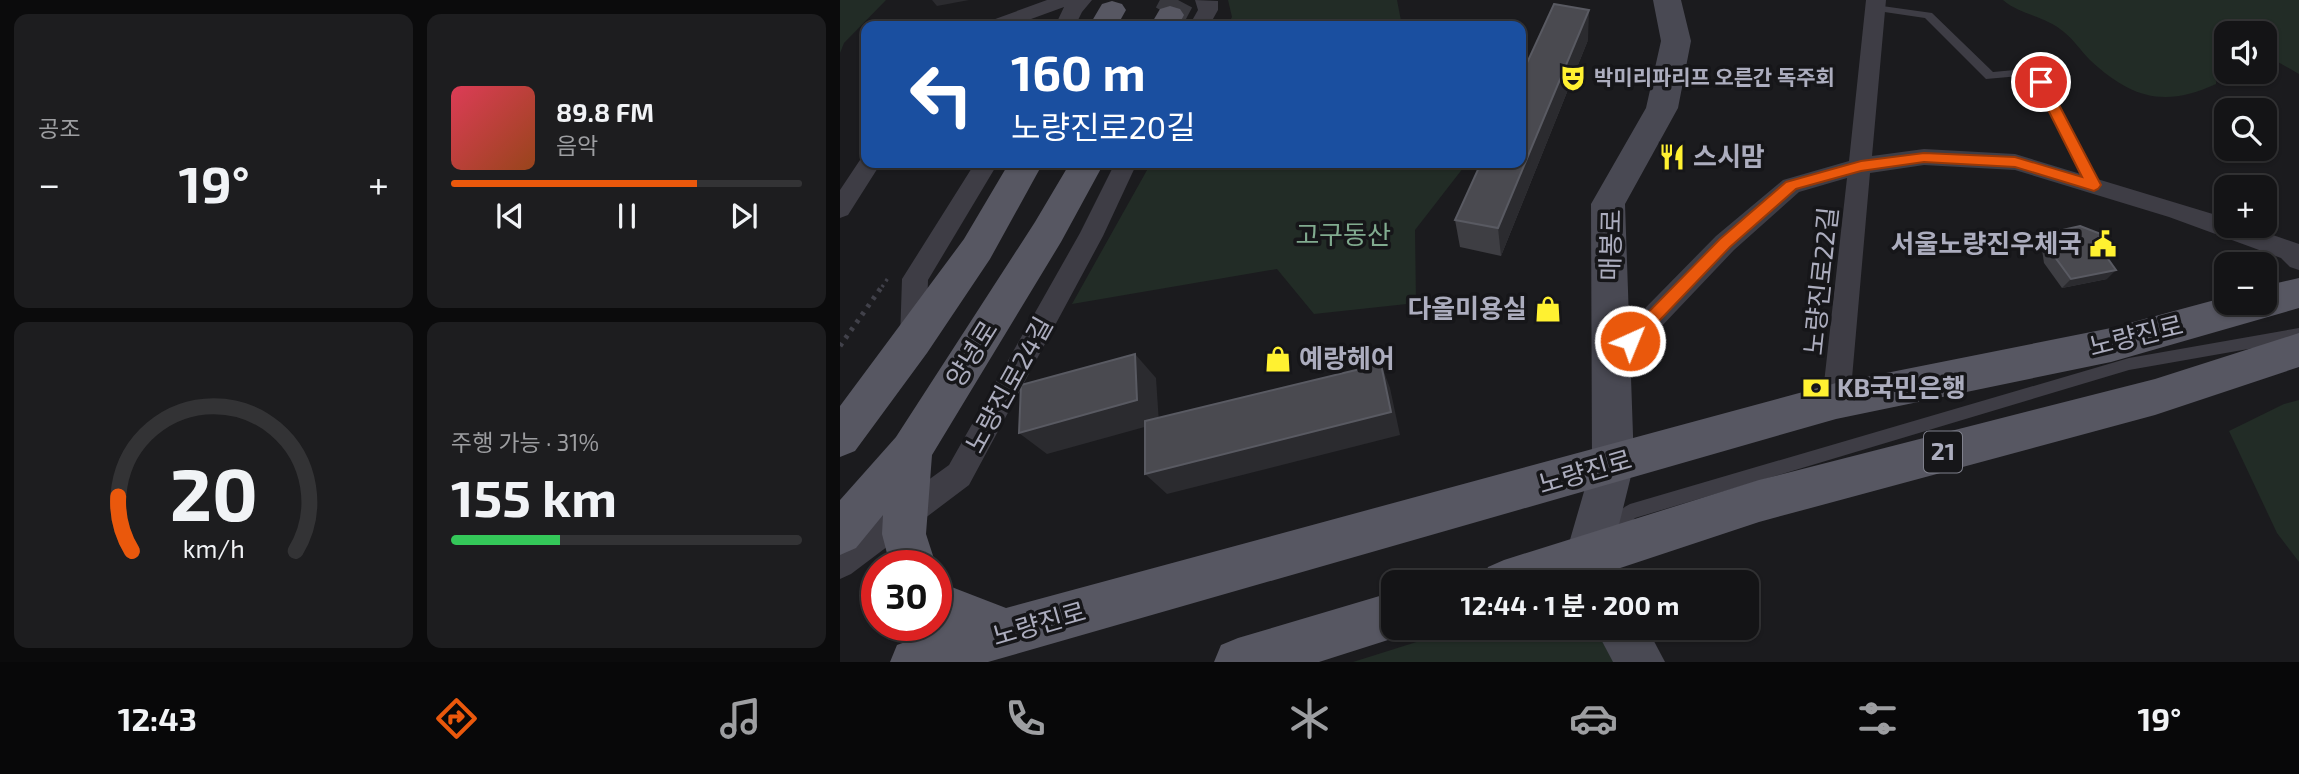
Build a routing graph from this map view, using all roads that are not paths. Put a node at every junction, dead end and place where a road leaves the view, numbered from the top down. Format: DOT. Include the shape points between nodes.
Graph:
graph roads {
  1 [pos="1066,0"];
  2 [pos="1082,0"];
  3 [pos="1205,0"];
  4 [pos="1667,0"];
  5 [pos="1875,4"];
  6 [pos="987,21"];
  7 [pos="1067,21"];
  8 [pos="1202,21"];
  9 [pos="1861,166"];
  10 [pos="867,168"];
  11 [pos="984,168"];
  12 [pos="1023,168"];
  13 [pos="1084,168"];
  14 [pos="1124,168"];
  15 [pos="2094,185"];
  16 [pos="840,209"];
  17 [pos="2299,260"];
  18 [pos="2299,293"];
  19 [pos="2277,298"];
  20 [pos="2217,315"];
  21 [pos="2299,334"];
  22 [pos="913,341"];
  23 [pos="2299,350"];
  24 [pos="1611,361"];
  25 [pos="1836,401"];
  26 [pos="840,438"];
  27 [pos="911,451"];
  28 [pos="1613,464"];
  29 [pos="904,516"];
  30 [pos="840,533"];
  31 [pos="909,550"];
  32 [pos="840,563"];
  33 [pos="1593,570"];
  34 [pos="952,617"];
  35 [pos="1381,620"];
  36 [pos="1627,640"];
  37 [pos="991,647"];
  38 [pos="914,662"];
  39 [pos="1238,662"];
  40 [pos="1641,662"];
  1 -- 6 [label="street"];
  2 -- 7 [label="street"];
  3 -- 8 [label="street" via="1208,10"];
  4 -- 24 [label="street, 매봉로" via="1676,41 1662,108 1608,205"];
  5 -- 9 [label="street, 노량진로22길"];
  5 -- 15 [label="lane" via="1928,15 1990,76 2034,71"];
  9 -- 15 [label="street" via="1924,158 2015,162"];
  9 -- 24 [label="street" via="1791,186 1725,243"];
  9 -- 25 [label="street, 노량진로22길"];
  10 -- 16 [label="street"];
  11 -- 22 [label="street" via="915,279"];
  12 -- 22 [label="main road, 양녕로" via="977,249"];
  13 -- 27 [label="main road, 양녕로"];
  14 -- 29 [label="street, 노량진로24길" via="959,475"];
  15 -- 17 [label="street" via="2290,251"];
  18 -- 19 [label="main road, 노량진로"];
  20 -- 25 [label="main road, 노량진로" via="2110,345"];
  21 -- 33 [label="lane, 노량진로" via="2129,364 1630,512"];
  22 -- 26 [label="main road, 양녕로"];
  23 -- 33 [label="main road, 노량진로 / 21" via="2154,397 1759,501"];
  24 -- 28 [label="street, 매봉로"];
  25 -- 28 [label="main road, 노량진로"];
  27 -- 29 [label="main road"];
  27 -- 30 [label="main road, 양녕로"];
  28 -- 33 [label="street, 매봉로"];
  28 -- 37 [label="main road, 노량진로"];
  29 -- 31 [label="main road"];
  29 -- 32 [label="street, 노량진로24길"];
  34 -- 37 [label="main road"];
  35 -- 39 [label="main road"];
  36 -- 40 [label="street"];
  37 -- 38 [label="main road, 노량진로"];
}
